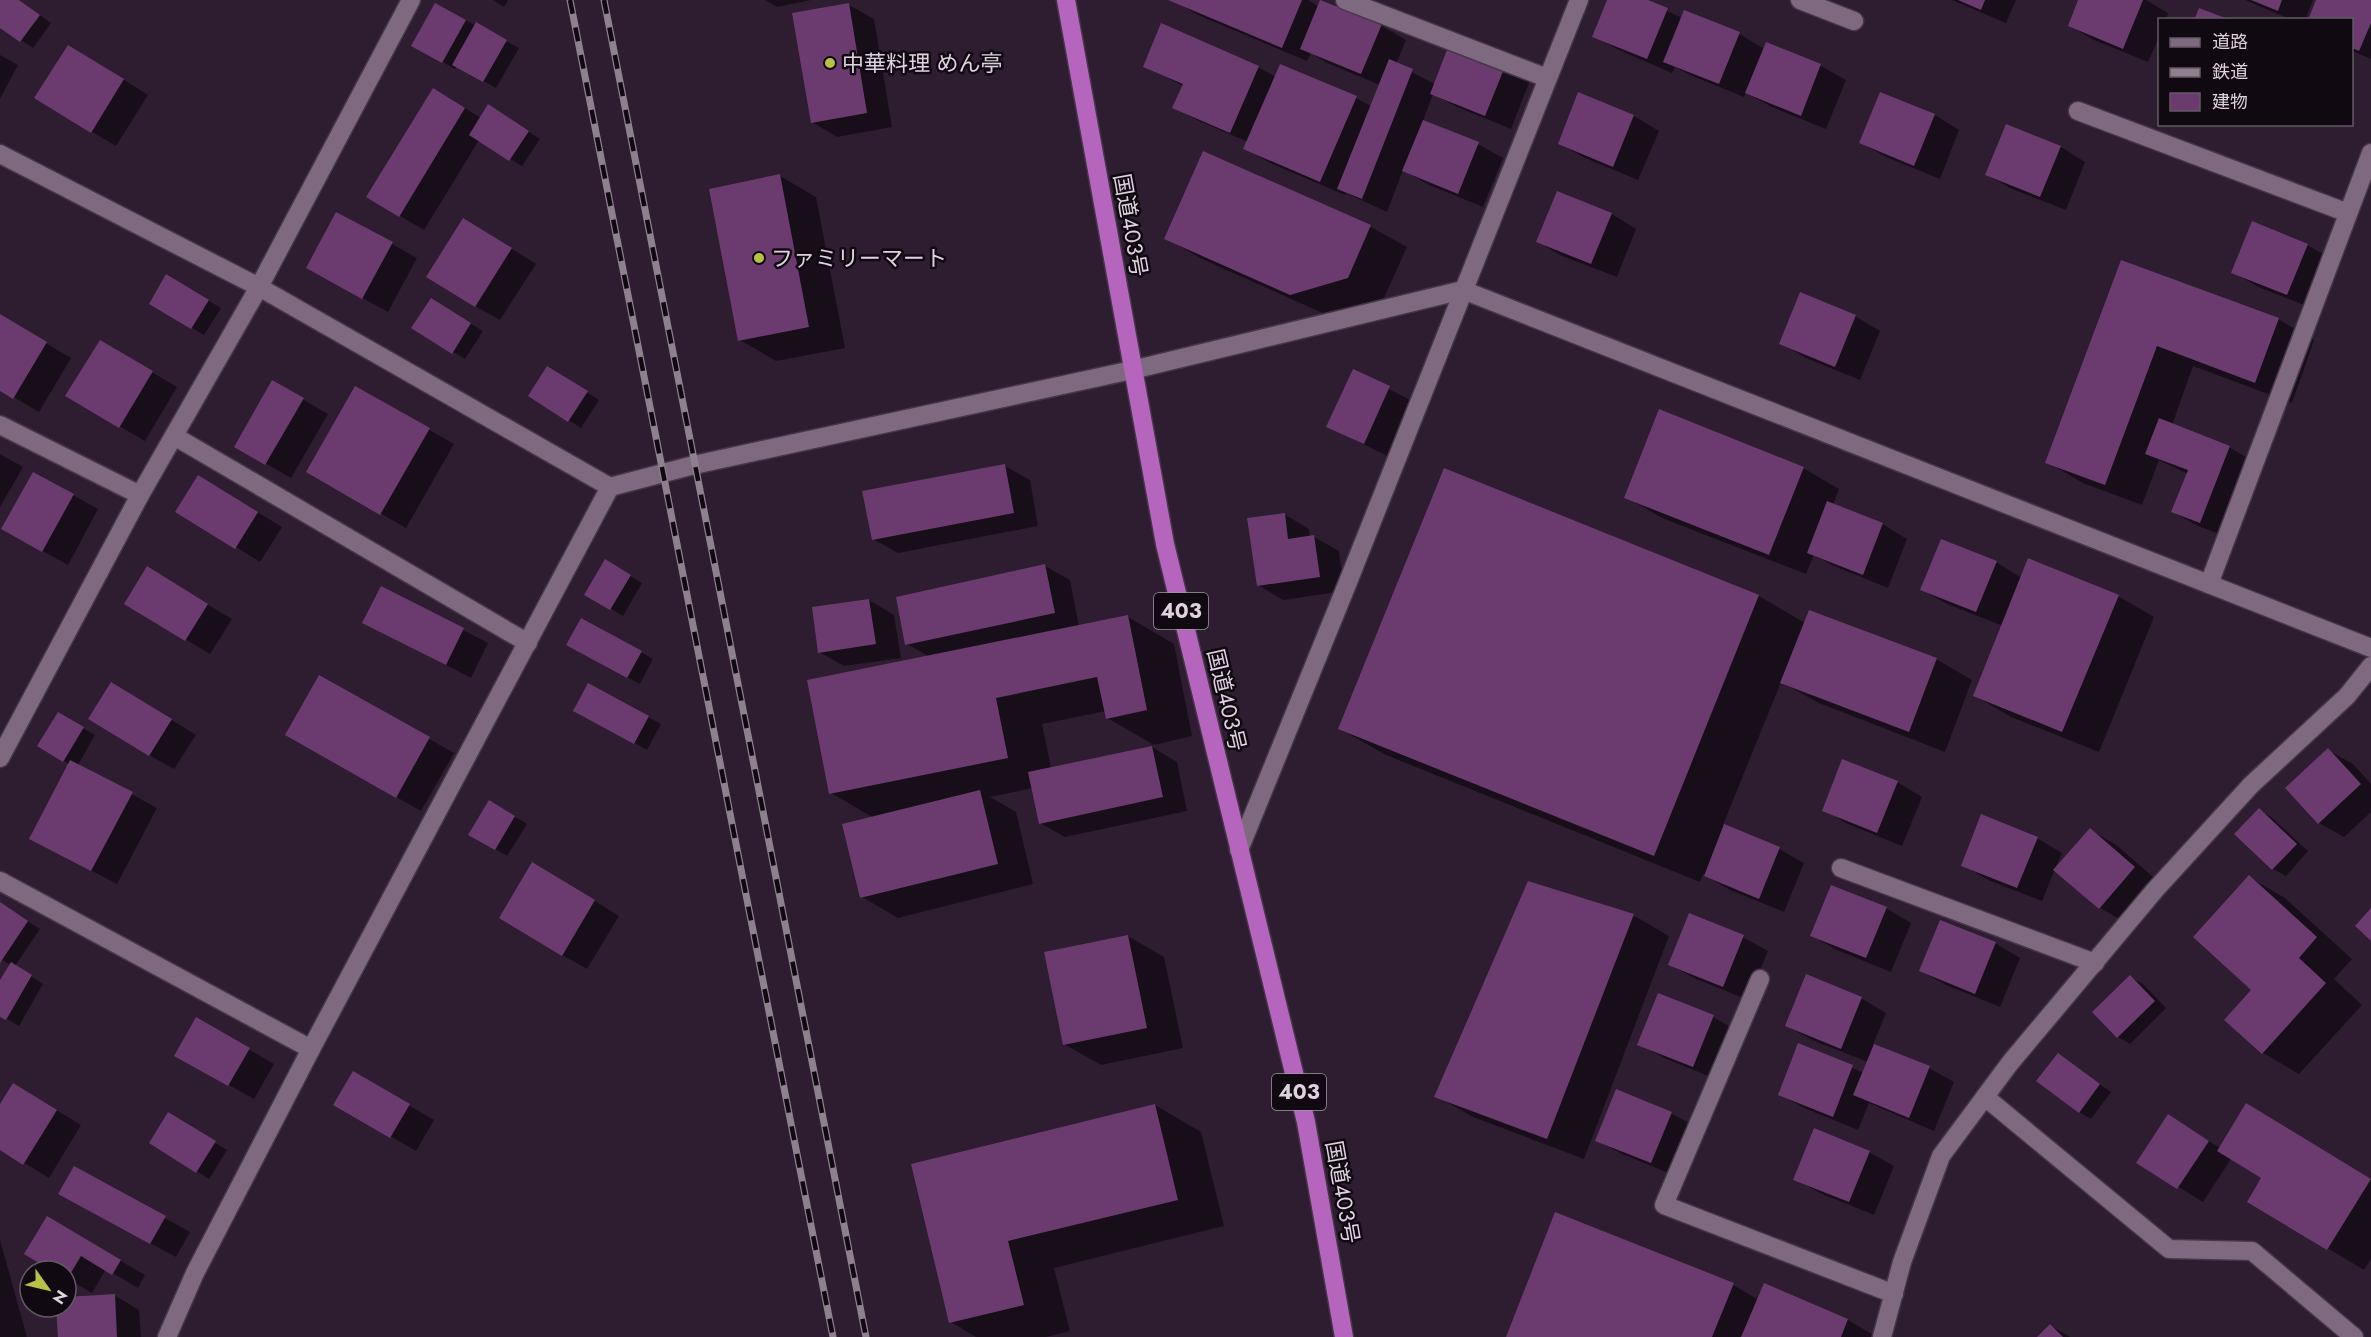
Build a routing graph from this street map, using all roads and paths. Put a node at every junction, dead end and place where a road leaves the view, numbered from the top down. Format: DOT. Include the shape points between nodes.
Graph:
graph roads {
  1 [pos="411,0"];
  2 [pos="1066,0"];
  3 [pos="1345,0"];
  4 [pos="1579,0"];
  5 [pos="1800,0"];
  6 [pos="1854,21"];
  7 [pos="1547,78"];
  8 [pos="2078,111"];
  9 [pos="2371,153"];
  10 [pos="0,154"];
  11 [pos="2349,213"];
  12 [pos="259,287"];
  13 [pos="1463,290"];
  14 [pos="1132,370"];
  15 [pos="0,425"];
  16 [pos="174,436"];
  17 [pos="610,487"];
  18 [pos="140,495"];
  19 [pos="2209,584"];
  20 [pos="528,643"];
  21 [pos="2371,648"];
  22 [pos="2371,666"];
  23 [pos="0,758"];
  24 [pos="1239,850"];
  25 [pos="1841,868"];
  26 [pos="0,881"];
  27 [pos="2095,963"];
  28 [pos="1760,979"];
  29 [pos="311,1049"];
  30 [pos="1985,1097"];
  31 [pos="1894,1294"];
  32 [pos="167,1337"];
  33 [pos="1344,1337"];
  34 [pos="1882,1337"];
  35 [pos="2354,1337"];
  1 -- 12 [label="street"];
  2 -- 14 [label="highway, 国道403号 / 403"];
  3 -- 7 [label="street"];
  4 -- 7 [label="street"];
  5 -- 6 [label="street"];
  7 -- 13 [label="street"];
  8 -- 11 [label="street"];
  9 -- 11 [label="street"];
  10 -- 12 [label="street"];
  11 -- 19 [label="street"];
  12 -- 16 [label="street"];
  12 -- 17 [label="street"];
  13 -- 14 [label="street"];
  13 -- 19 [label="street"];
  13 -- 24 [label="street"];
  14 -- 17 [label="street"];
  14 -- 24 [label="highway, 国道403号 / 403" via="1165,544"];
  15 -- 18 [label="street"];
  16 -- 18 [label="street"];
  16 -- 20 [label="street"];
  17 -- 20 [label="street"];
  18 -- 23 [label="street"];
  19 -- 21 [label="street"];
  20 -- 29 [label="street"];
  22 -- 27 [label="street" via="2348,696 2210,828"];
  24 -- 33 [label="highway, 国道403号 / 403" via="1306,1122"];
  25 -- 27 [label="street"];
  26 -- 29 [label="street"];
  27 -- 30 [label="street"];
  28 -- 31 [label="street" via="1664,1205"];
  29 -- 32 [label="street" via="195,1273"];
  30 -- 31 [label="street" via="1941,1156"];
  30 -- 35 [label="street" via="2169,1249 2252,1251"];
  31 -- 34 [label="street"];
}
